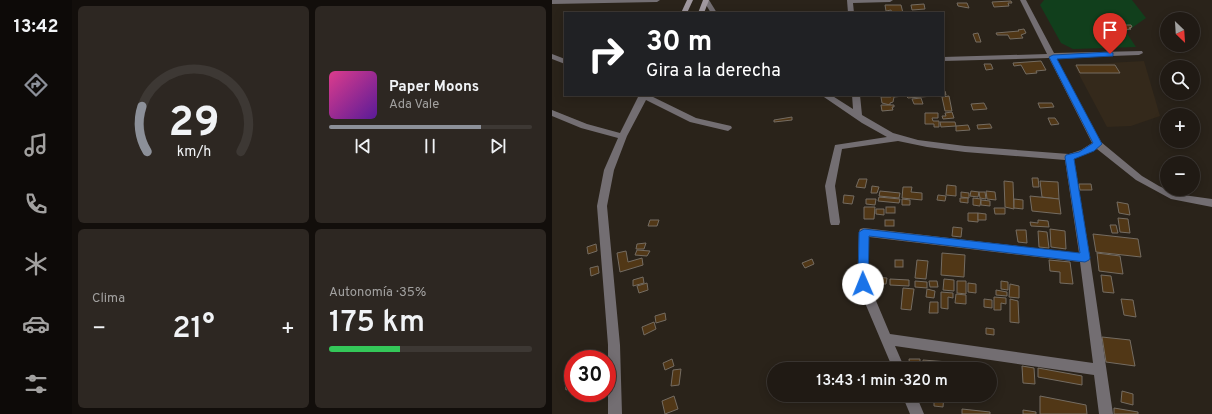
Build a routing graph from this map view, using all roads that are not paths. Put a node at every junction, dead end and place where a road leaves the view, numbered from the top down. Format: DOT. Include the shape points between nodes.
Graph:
graph roads {
  1 [pos="658,0"];
  2 [pos="690,0"];
  3 [pos="706,0"];
  4 [pos="850,0"];
  5 [pos="890,0"];
  6 [pos="1024,0"];
  7 [pos="552,2"];
  8 [pos="684,12"];
  9 [pos="701,12"];
  10 [pos="713,12"];
  11 [pos="851,12"];
  12 [pos="1139,53"];
  13 [pos="564,54"];
  14 [pos="552,55"];
  15 [pos="1053,57"];
  16 [pos="944,59"];
  17 [pos="564,61"];
  18 [pos="643,96"];
  19 [pos="646,96"];
  20 [pos="827,96"];
  21 [pos="856,96"];
  22 [pos="552,113"];
  23 [pos="858,115"];
  24 [pos="728,128"];
  25 [pos="623,136"];
  26 [pos="900,138"];
  27 [pos="1098,144"];
  28 [pos="1069,157"];
  29 [pos="1212,203"];
  30 [pos="835,222"];
  31 [pos="1085,258"];
  32 [pos="887,339"];
  33 [pos="896,362"];
  34 [pos="1100,370"];
  35 [pos="912,402"];
  36 [pos="615,414"];
  37 [pos="917,414"];
  38 [pos="1106,414"];
  1 -- 7 [label="street"];
  2 -- 8 [label="street"];
  3 -- 9 [label="street"];
  3 -- 10 [label="street"];
  4 -- 5 [label="street"];
  4 -- 11 [label="street"];
  6 -- 15 [label="street"];
  12 -- 15 [label="street"];
  13 -- 14 [label="street"];
  14 -- 17 [label="street"];
  15 -- 16 [label="street"];
  15 -- 27 [label="street"];
  18 -- 25 [label="street"];
  19 -- 24 [label="street" via="693,120"];
  20 -- 23 [label="street"];
  21 -- 23 [label="street"];
  22 -- 25 [label="street" via="584,126"];
  23 -- 26 [label="street"];
  25 -- 36 [label="street" via="609,170 602,206 614,345"];
  26 -- 28 [label="street" via="941,146"];
  26 -- 30 [label="street" via="838,147 830,186"];
  27 -- 28 [label="street" via="1082,154"];
  27 -- 29 [label="street" via="1139,178 1156,188 1174,197"];
  28 -- 31 [label="street"];
  31 -- 32 [label="street" via="864,232 863,284"];
  31 -- 34 [label="street"];
  32 -- 33 [label="street"];
  32 -- 34 [label="street"];
  34 -- 38 [label="street"];
  35 -- 37 [label="street"];
}
